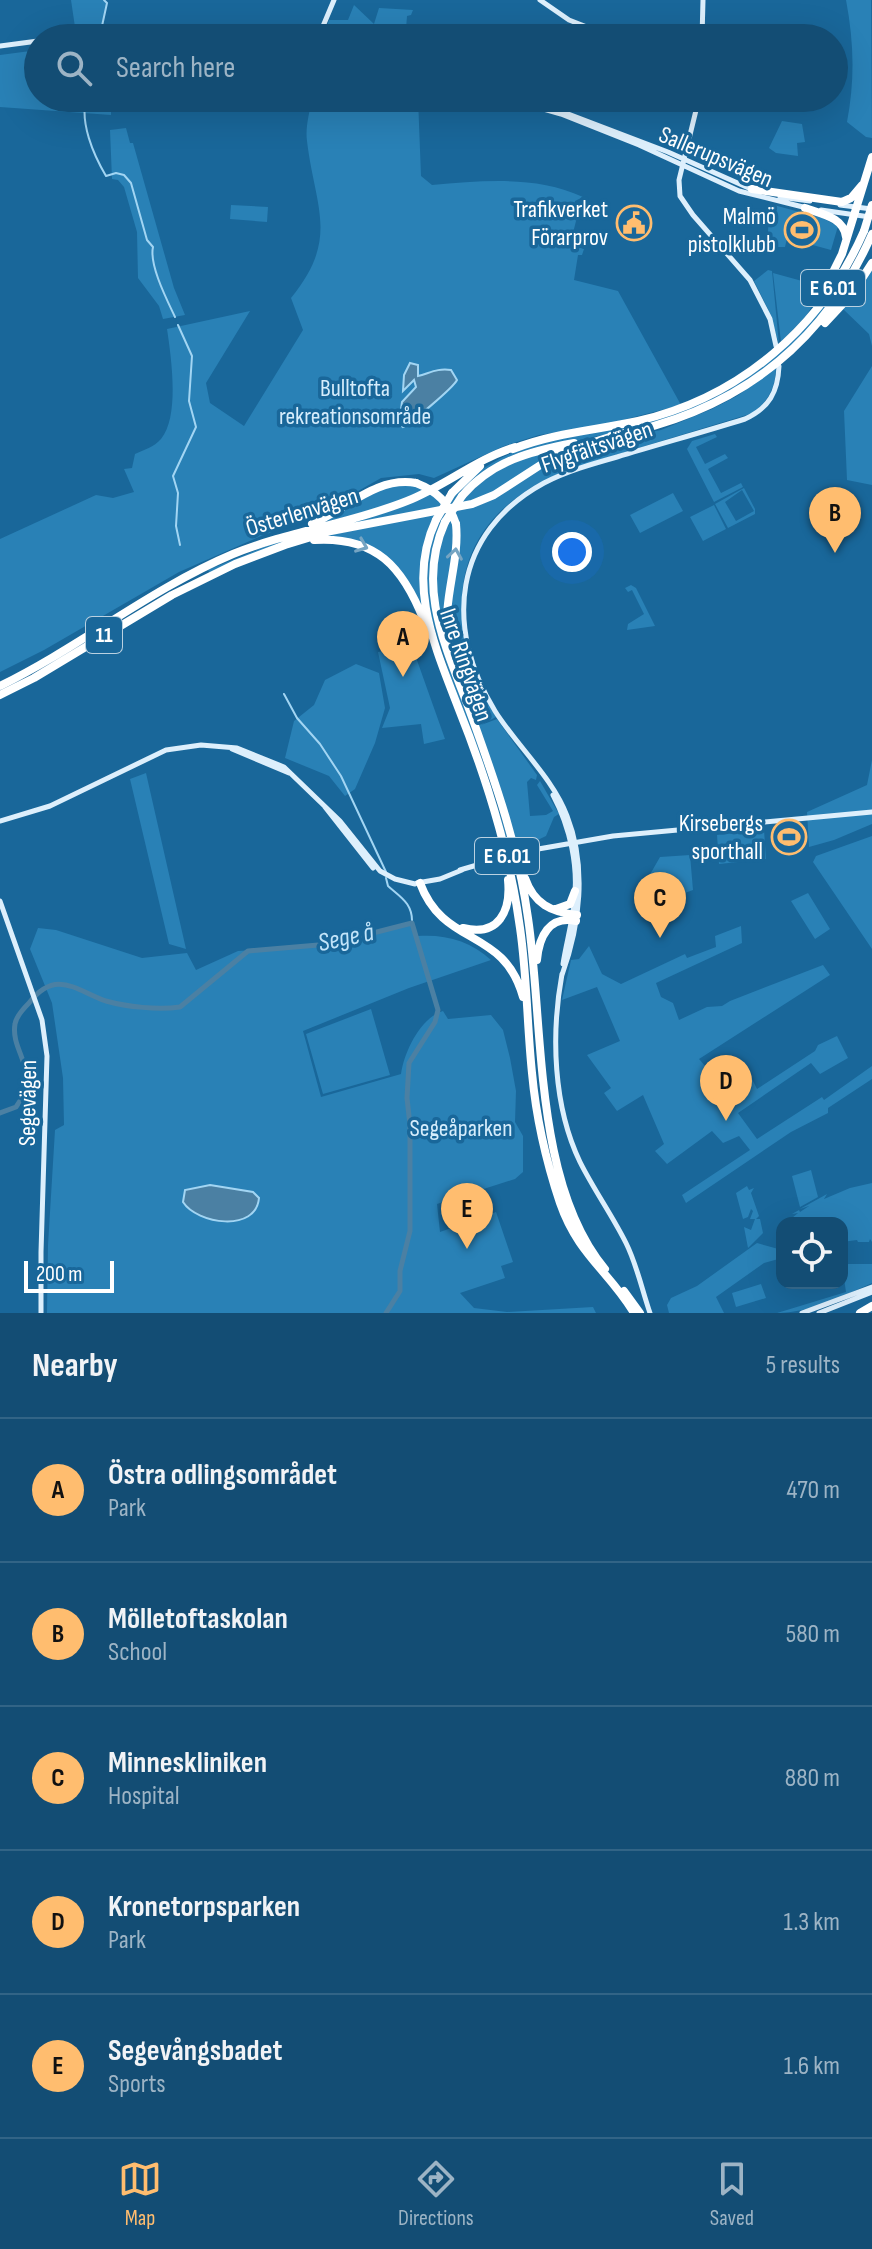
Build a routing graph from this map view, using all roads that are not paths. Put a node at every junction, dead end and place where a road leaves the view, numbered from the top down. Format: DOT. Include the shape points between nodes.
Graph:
graph roads {
  1 [pos="334,0"];
  2 [pos="540,0"];
  3 [pos="703,0"];
  4 [pos="324,24"];
  5 [pos="582,24"];
  6 [pos="702,24"];
  7 [pos="24,43"];
  8 [pos="0,46"];
  9 [pos="554,112"];
  10 [pos="563,112"];
  11 [pos="694,112"];
  12 [pos="872,157"];
  13 [pos="684,162"];
  14 [pos="867,173"];
  15 [pos="752,189"];
  16 [pos="872,207"];
  17 [pos="805,208"];
  18 [pos="856,210"];
  19 [pos="872,217"];
  20 [pos="868,232"];
  21 [pos="845,245"];
  22 [pos="872,263"];
  23 [pos="808,335"];
  24 [pos="792,338"];
  25 [pos="776,346"];
  26 [pos="779,366"];
  27 [pos="616,435"];
  28 [pos="515,447"];
  29 [pos="440,521"];
  30 [pos="285,545"];
  31 [pos="233,554"];
  32 [pos="206,572"];
  33 [pos="446,676"];
  34 [pos="461,685"];
  35 [pos="0,686"];
  36 [pos="0,695"];
  37 [pos="499,797"];
  38 [pos="872,812"];
  39 [pos="0,823"];
  40 [pos="500,832"];
  41 [pos="572,842"];
  42 [pos="419,883"];
  43 [pos="575,891"];
  44 [pos="0,901"];
  45 [pos="548,908"];
  46 [pos="574,918"];
  47 [pos="536,997"];
  48 [pos="532,1073"];
  49 [pos="564,1202"];
  50 [pos="570,1218"];
  51 [pos="872,1290"];
  52 [pos="871,1311"];
  53 [pos="41,1313"];
  54 [pos="634,1313"];
  55 [pos="640,1313"];
  56 [pos="650,1313"];
  57 [pos="802,1313"];
  58 [pos="819,1313"];
  59 [pos="860,1313"];
  1 -- 4 [label="street"];
  2 -- 5 [label="street"];
  3 -- 6 [label="street"];
  7 -- 8 [label="street"];
  9 -- 13 [label="street, Sallerupsvägen"];
  10 -- 13 [label="street, Sallerupsvägen"];
  11 -- 13 [label="street"];
  12 -- 14 [label="highway"];
  13 -- 15 [label="street, Sallerupsvägen"];
  13 -- 17 [label="street, Sallerupsvägen" via="750,195"];
  13 -- 25 [label="street" via="681,199 750,280 770,319"];
  14 -- 15 [label="highway" via="856,194 842,202"];
  14 -- 18 [label="highway"];
  15 -- 18 [label="street, Sallerupsvägen"];
  16 -- 18 [label="street, Sallerupsvägen"];
  16 -- 20 [label="highway, Inre Ringvägen / E 6.01, bridge"];
  17 -- 18 [label="street, Sallerupsvägen"];
  17 -- 21 [label="highway" via="842,224"];
  18 -- 19 [label="street, Sallerupsvägen"];
  18 -- 21 [label="highway"];
  20 -- 23 [label="highway, Inre Ringvägen / E 6.01" via="842,291"];
  20 -- 24 [label="highway, Inre Ringvägen / E 6.01" via="829,294"];
  21 -- 24 [label="highway" via="826,289"];
  22 -- 23 [label="highway" via="847,299"];
  23 -- 27 [label="highway, Inre Ringvägen / E 6.01" via="764,374 721,401"];
  24 -- 28 [label="highway, Inre Ringvägen / E 6.01" via="744,376 694,403"];
  26 -- 41 [label="street, Flygfältsvägen" via="771,399 753,415 560,475 508,507 481,539 463,599 469,651 496,713 567,813"];
  27 -- 29 [label="highway, Inre Ringvägen / E 6.01, bridge" via="511,459 486,472"];
  27 -- 30 [label="highway, Österlenvägen / 11" via="559,453 483,500"];
  28 -- 29 [label="highway, Inre Ringvägen / E 6.01, bridge" via="481,465 452,493"];
  28 -- 31 [label="highway, Österlenvägen / 11" via="388,508"];
  29 -- 33 [label="highway, Inre Ringvägen / E 6.01" via="423,559 423,591"];
  29 -- 34 [label="highway, Inre Ringvägen / E 6.01" via="432,594"];
  30 -- 32 [label="highway, Österlenvägen / 11"];
  30 -- 33 [label="highway, one-way" via="345,540 385,559 418,604"];
  31 -- 32 [label="highway, Österlenvägen / 11"];
  34 -- 31 [label="highway, one-way, bridge" via="446,620 456,524 440,496 416,483 395,482"];
  32 -- 35 [label="highway, 11"];
  32 -- 36 [label="highway, 11"];
  33 -- 40 [label="highway, Inre Ringvägen / E 6.01"];
  34 -- 37 [label="highway, Inre Ringvägen / E 6.01"];
  37 -- 45 [label="highway" via="528,886 534,899"];
  37 -- 47 [label="highway, Inre Ringvägen / E 6.01" via="527,906"];
  38 -- 41 [label="street"];
  39 -- 42 [label="street" via="77,795 166,750 227,747 284,767 385,876"];
  40 -- 42 [label="highway" via="508,894 504,913 494,925 475,930 458,926"];
  40 -- 48 [label="highway, Inre Ringvägen / E 6.01" via="520,927"];
  41 -- 42 [label="street, bridge"];
  41 -- 43 [label="street"];
  41 -- 46 [label="street" via="579,881"];
  42 -- 48 [label="highway" via="439,917 497,952 513,970 523,996"];
  43 -- 45 [label="highway" via="567,907"];
  43 -- 46 [label="street"];
  44 -- 53 [label="street, Segevägen" via="45,1037"];
  45 -- 46 [label="highway"];
  46 -- 47 [label="highway" via="556,921 543,935"];
  46 -- 56 [label="street" via="556,1004 566,1123 579,1161 628,1247"];
  47 -- 49 [label="highway, Inre Ringvägen / E 6.01" via="546,1103"];
  48 -- 49 [label="highway, Inre Ringvägen / E 6.01" via="544,1144"];
  49 -- 50 [label="highway, Inre Ringvägen / E 6.01"];
  50 -- 54 [label="highway, Inre Ringvägen / E 6.01" via="580,1247"];
  50 -- 55 [label="highway, Inre Ringvägen / E 6.01"];
  51 -- 57 [label="street"];
  51 -- 58 [label="street"];
  52 -- 59 [label="highway"];
}
